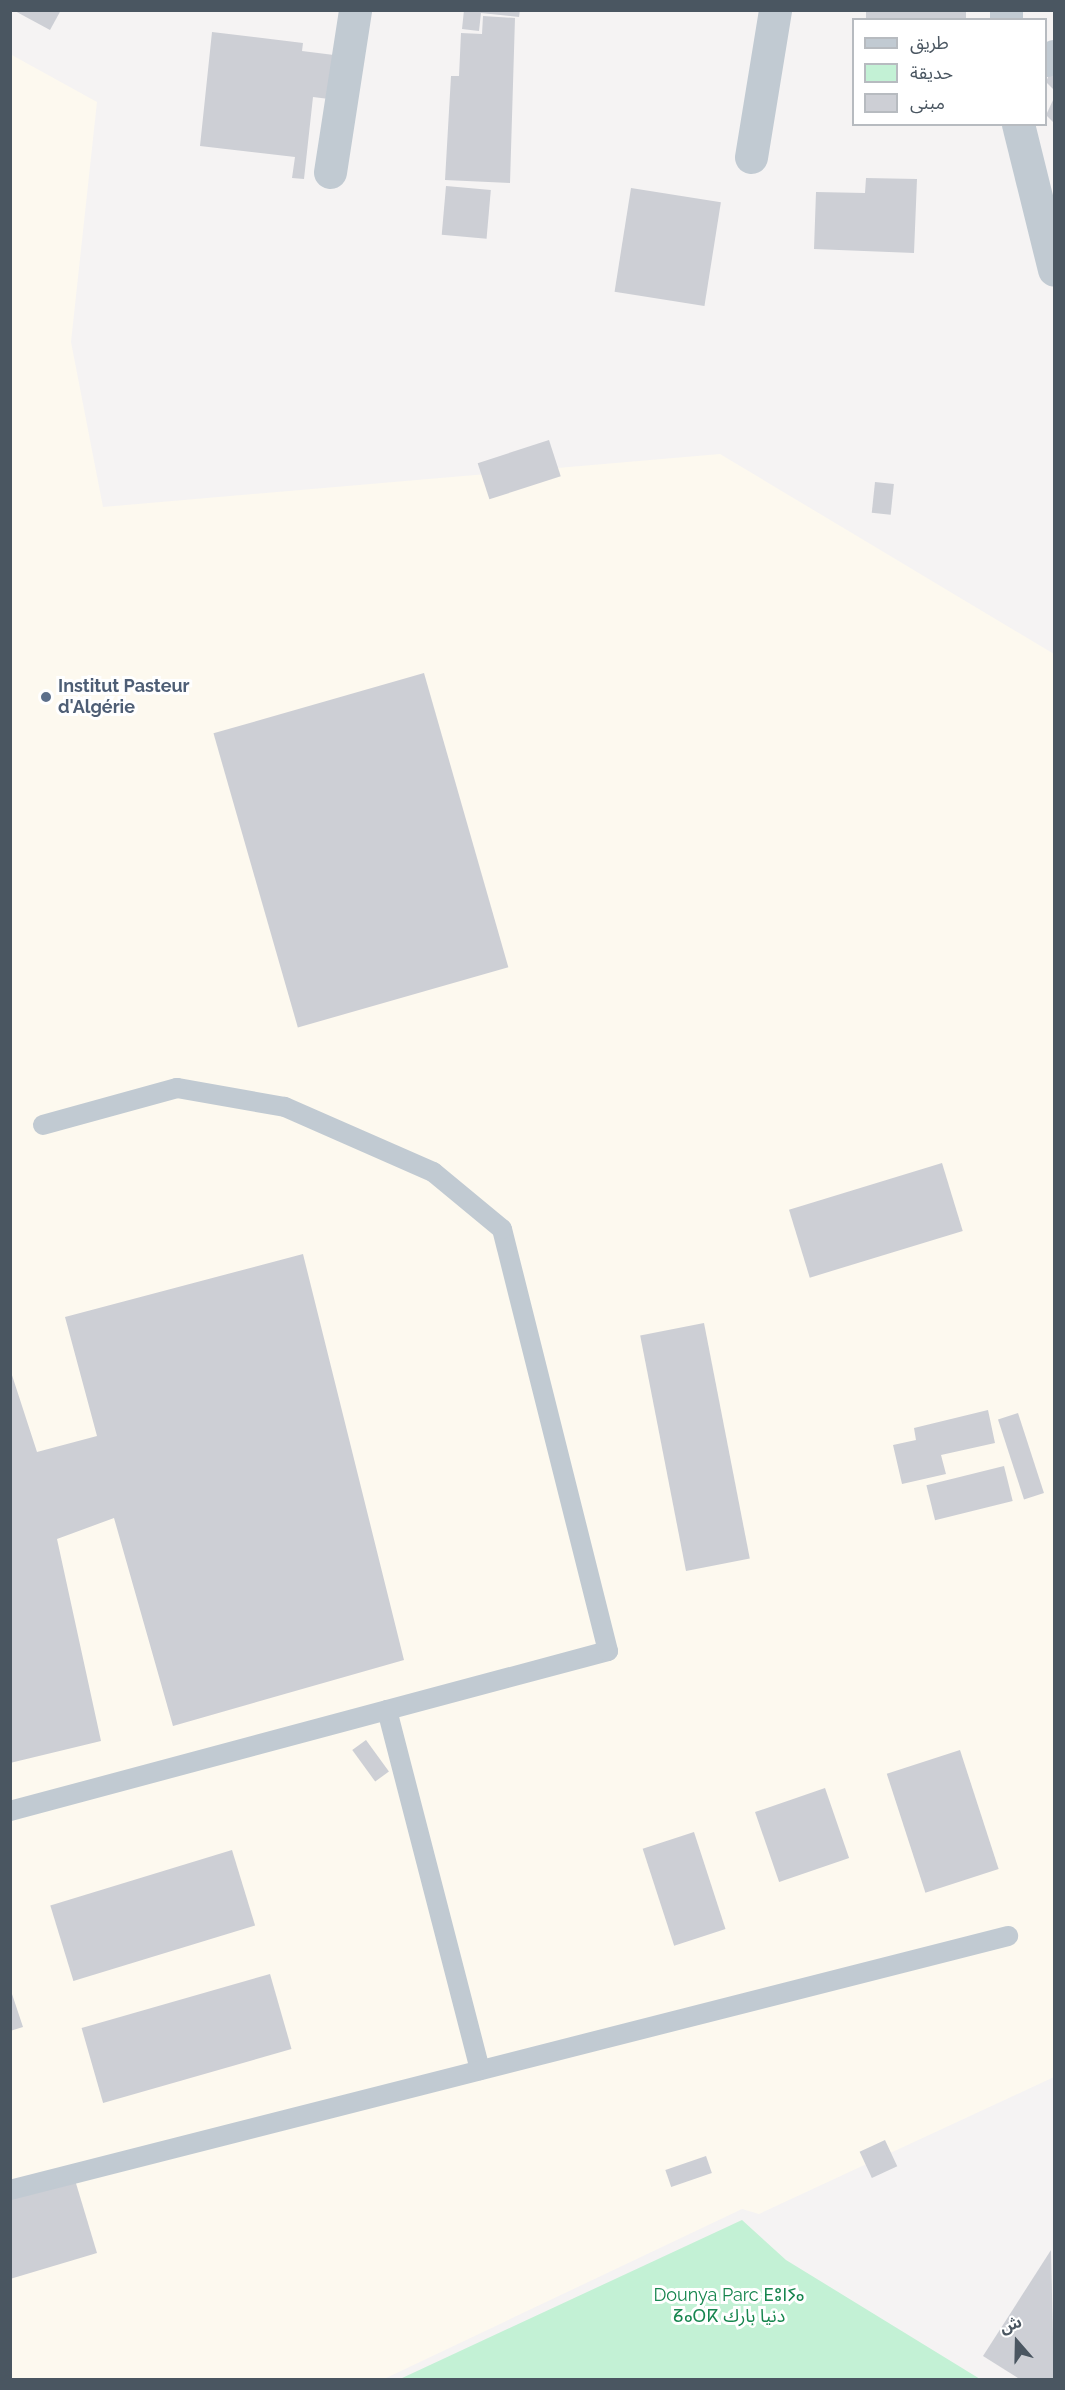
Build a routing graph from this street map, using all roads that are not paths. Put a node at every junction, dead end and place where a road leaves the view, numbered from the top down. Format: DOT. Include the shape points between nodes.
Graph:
graph roads {
  1 [pos="355,10"];
  2 [pos="775,10"];
  3 [pos="1018,126"];
  4 [pos="751,157"];
  5 [pos="330,171"];
  6 [pos="1054,270"];
  7 [pos="43,1125"];
  8 [pos="387,1710"];
  9 [pos="10,1811"];
  10 [pos="1008,1936"];
  11 [pos="480,2070"];
  12 [pos="10,2190"];
  1 -- 5 [label="street"];
  2 -- 4 [label="street"];
  3 -- 6 [label="street"];
  7 -- 8 [label="lane" via="177,1088 285,1107 433,1172 501,1229 608,1651"];
  8 -- 9 [label="lane"];
  8 -- 11 [label="lane"];
  10 -- 11 [label="lane"];
  11 -- 12 [label="lane"];
}
